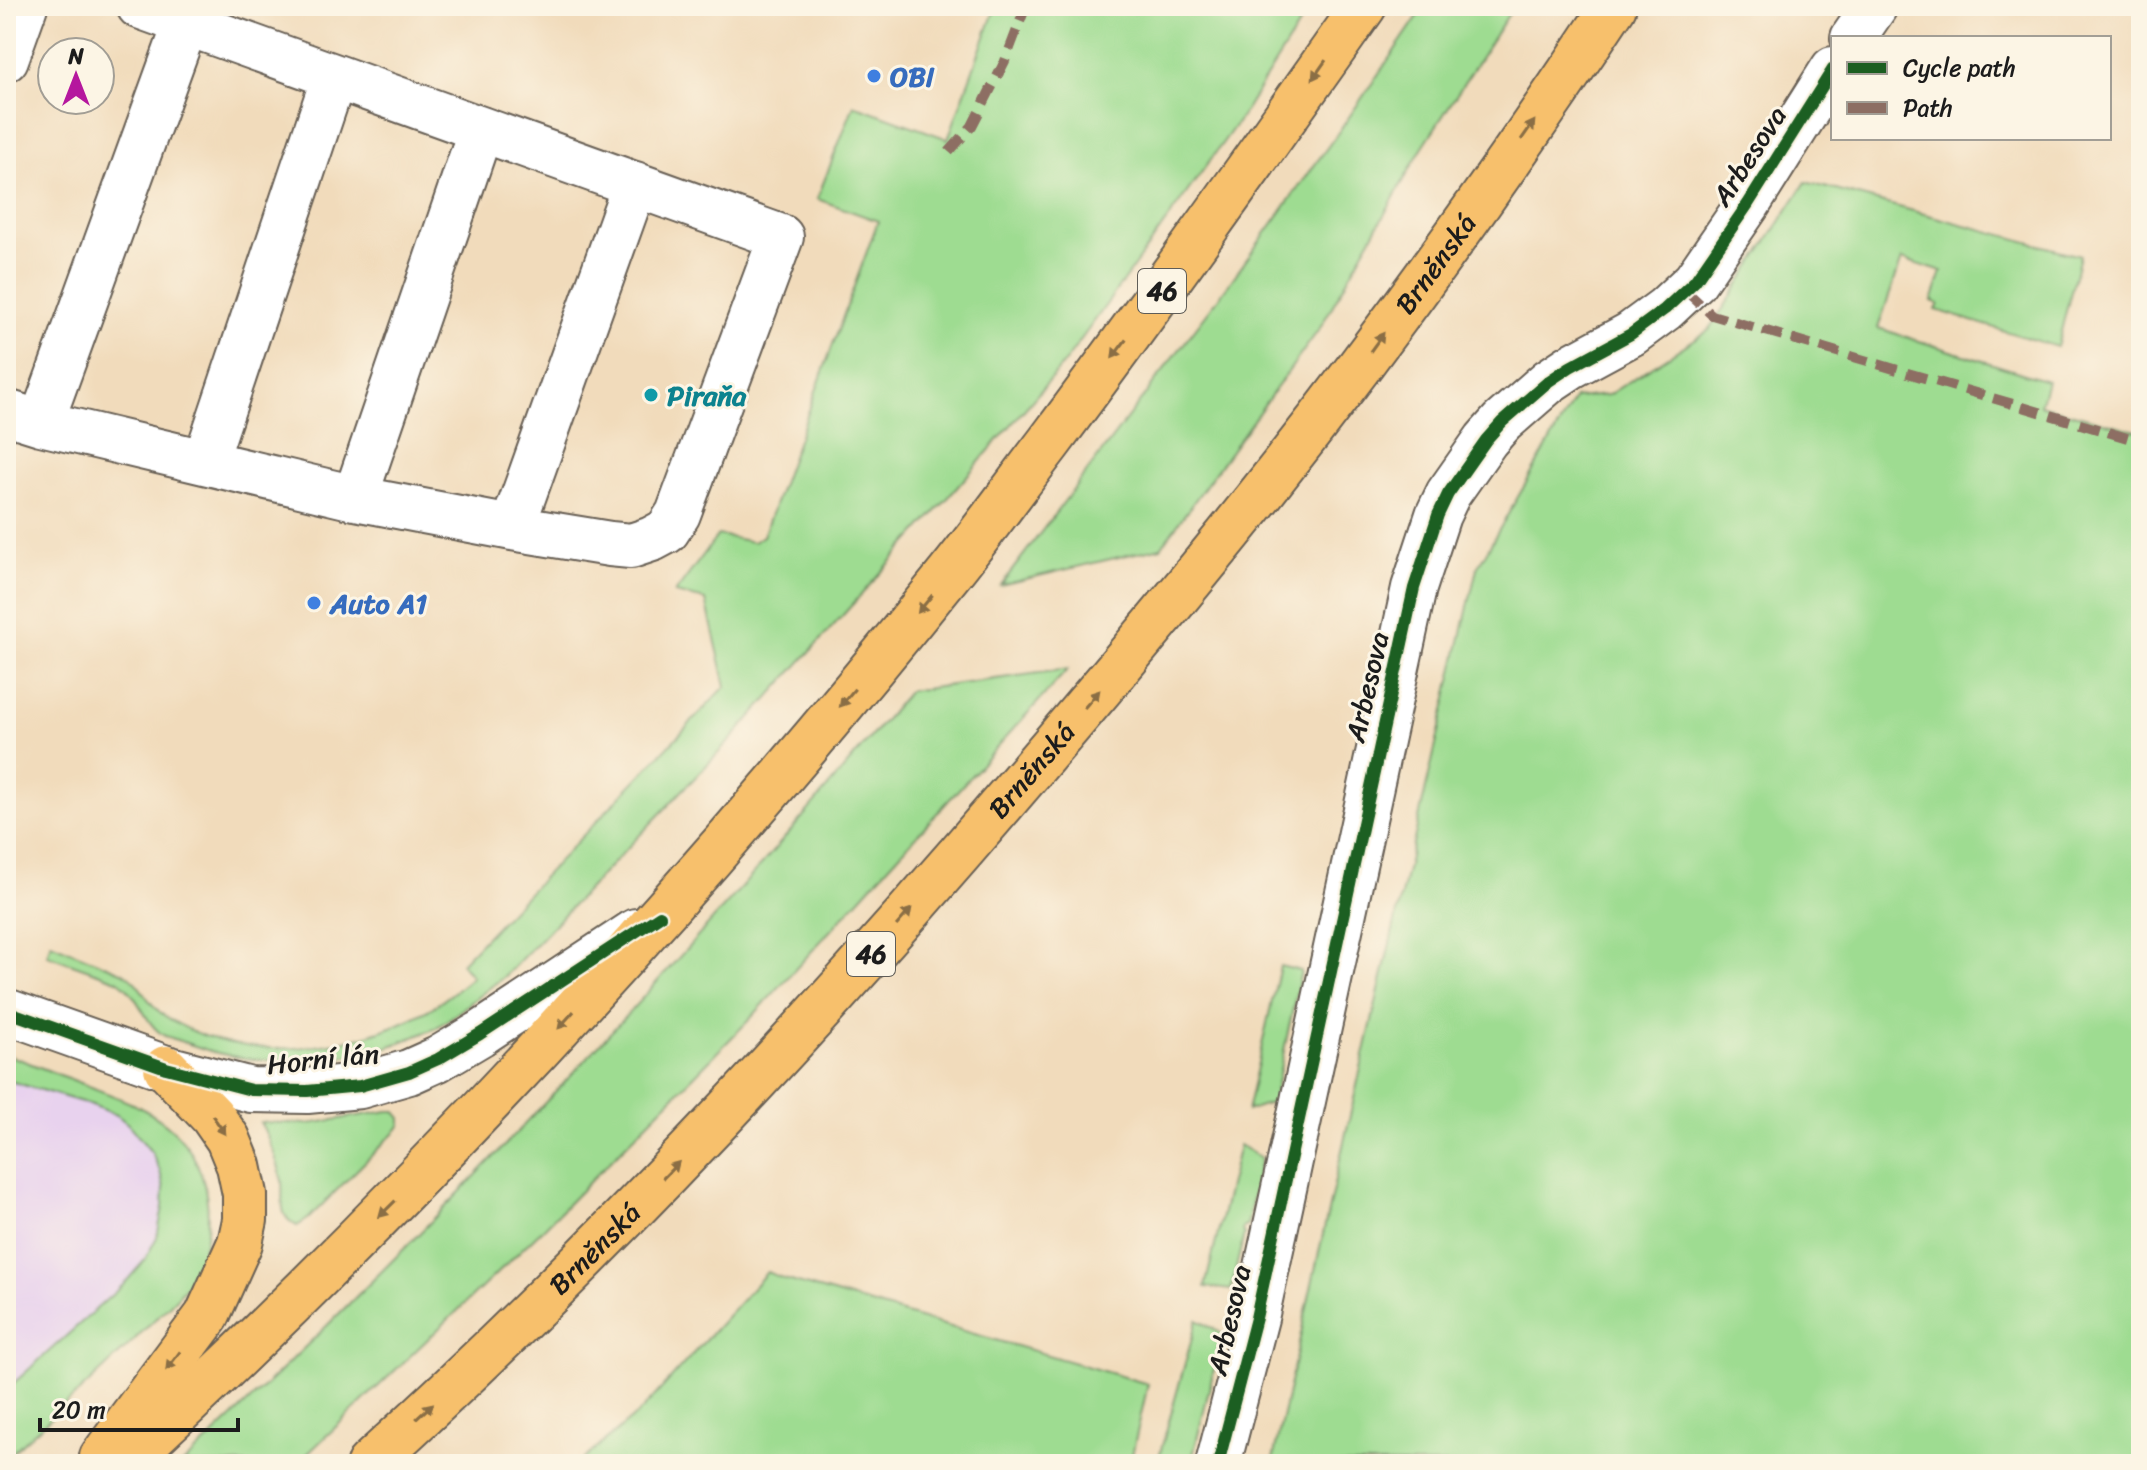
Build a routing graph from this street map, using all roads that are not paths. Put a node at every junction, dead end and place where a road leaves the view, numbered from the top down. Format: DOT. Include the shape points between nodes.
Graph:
graph roads {
  1 [pos="25,6"];
  2 [pos="139,6"];
  3 [pos="1364,6"];
  4 [pos="1614,6"];
  5 [pos="1875,6"];
  6 [pos="186,23"];
  7 [pos="1854,36"];
  8 [pos="6,59"];
  9 [pos="1831,72"];
  10 [pos="334,77"];
  11 [pos="481,129"];
  12 [pos="635,184"];
  13 [pos="23,418"];
  14 [pos="205,462"];
  15 [pos="355,498"];
  16 [pos="512,528"];
  17 [pos="660,916"];
  18 [pos="6,1011"];
  19 [pos="166,1068"];
  20 [pos="97,1464"];
  21 [pos="123,1464"];
  22 [pos="369,1464"];
  23 [pos="1218,1464"];
  1 -- 8 [label="street"];
  2 -- 6 [label="street"];
  3 -- 17 [label="main road, 46, one-way" via="1146,313 953,570"];
  22 -- 4 [label="main road, Brněnská / 46, one-way" via="537,1305 749,1088 1102,688 1331,405"];
  5 -- 7 [label="street"];
  6 -- 10 [label="street"];
  6 -- 13 [label="street"];
  9 -- 23 [label="street, Arbesova" via="1695,281 1631,334 1549,381 1502,422 1438,515 1414,588 1256,1318"];
  10 -- 11 [label="street"];
  10 -- 14 [label="street"];
  11 -- 12 [label="street"];
  11 -- 15 [label="street"];
  12 -- 16 [label="street"];
  12 -- 16 [label="street" via="781,237 678,514 667,531 631,546"];
  13 -- 14 [label="street"];
  14 -- 15 [label="street"];
  15 -- 16 [label="street"];
  17 -- 19 [label="street, Horní lán" via="480,1034 409,1072 360,1086 293,1091 251,1090"];
  17 -- 21 [label="main road, 46, one-way" via="412,1184"];
  18 -- 19 [label="street, Horní lán"];
  19 -- 20 [label="main road, one-way" via="228,1139 245,1194 245,1220 207,1316"];
}
